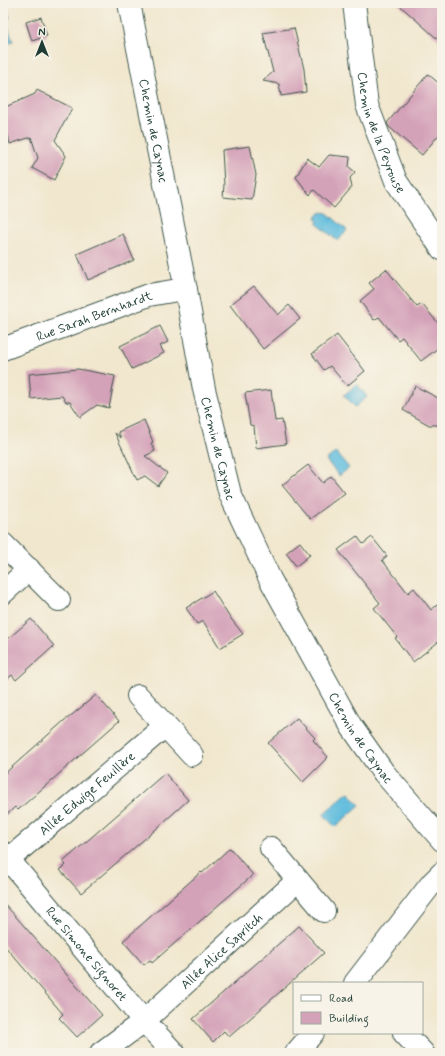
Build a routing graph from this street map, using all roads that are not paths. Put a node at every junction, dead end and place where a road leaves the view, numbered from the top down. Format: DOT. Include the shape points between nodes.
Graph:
graph roads {
  1 [pos="129,3"];
  2 [pos="354,3"];
  3 [pos="442,250"];
  4 [pos="186,290"];
  5 [pos="3,349"];
  6 [pos="3,544"];
  7 [pos="29,569"];
  8 [pos="3,593"];
  9 [pos="59,600"];
  10 [pos="138,696"];
  11 [pos="165,726"];
  12 [pos="192,755"];
  13 [pos="442,840"];
  14 [pos="271,848"];
  15 [pos="6,856"];
  16 [pos="442,873"];
  17 [pos="298,880"];
  18 [pos="324,911"];
  19 [pos="357,982"];
  20 [pos="144,1021"];
  21 [pos="312,1034"];
  22 [pos="405,1034"];
  23 [pos="101,1053"];
  24 [pos="174,1053"];
  25 [pos="296,1053"];
  26 [pos="422,1053"];
  1 -- 4 [label="street, Chemin de Caynac"];
  2 -- 3 [label="street, Chemin de la Peyrouse" via="367,105 396,181"];
  4 -- 5 [label="street, Rue Sarah Bernhardt" via="149,295"];
  4 -- 13 [label="street, Chemin de Caynac" via="204,389 230,494 270,579 351,726 384,773"];
  6 -- 7 [label="street"];
  7 -- 8 [label="street"];
  7 -- 9 [label="street"];
  10 -- 11 [label="street"];
  11 -- 12 [label="street"];
  11 -- 15 [label="street, Allée Edwige Feuillère"];
  14 -- 17 [label="street"];
  15 -- 20 [label="street, Rue Simone Signoret"];
  16 -- 19 [label="street"];
  17 -- 18 [label="street"];
  17 -- 20 [label="street, Allée Alice Sapritch"];
  20 -- 23 [label="street, Allée Alice Sapritch"];
  20 -- 24 [label="street, Rue Simone Signoret"];
  21 -- 25 [label="street"];
  22 -- 26 [label="street"];
}
